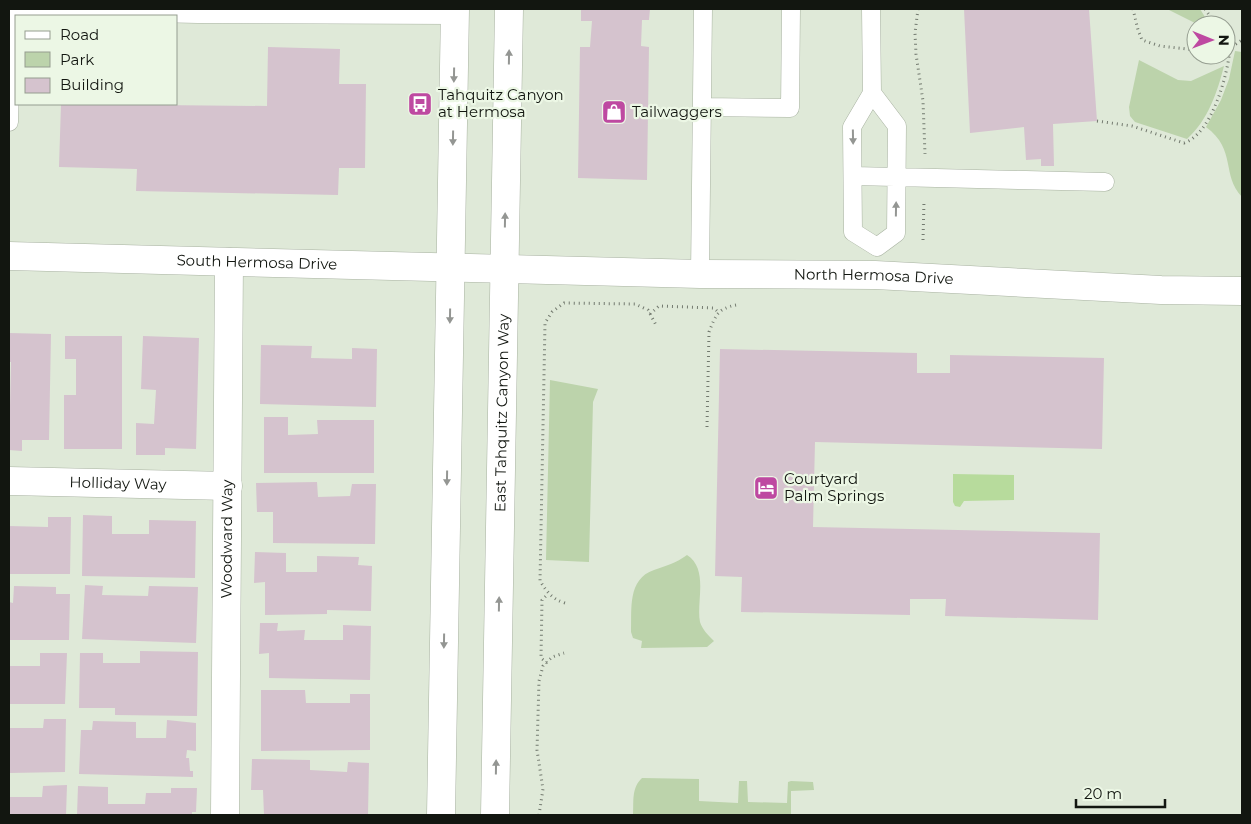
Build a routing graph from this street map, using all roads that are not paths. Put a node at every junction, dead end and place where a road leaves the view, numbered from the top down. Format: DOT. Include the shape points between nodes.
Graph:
graph roads {
  1 [pos="12,9"];
  2 [pos="510,9"];
  3 [pos="702,9"];
  4 [pos="791,9"];
  5 [pos="871,9"];
  6 [pos="198,11"];
  7 [pos="455,12"];
  8 [pos="9,69"];
  9 [pos="872,93"];
  10 [pos="702,107"];
  11 [pos="9,122"];
  12 [pos="854,176"];
  13 [pos="897,176"];
  14 [pos="1105,182"];
  15 [pos="877,247"];
  16 [pos="9,256"];
  17 [pos="229,262"];
  18 [pos="450,267"];
  19 [pos="504,268"];
  20 [pos="700,274"];
  21 [pos="875,275"];
  22 [pos="1242,291"];
  23 [pos="9,481"];
  24 [pos="228,486"];
  25 [pos="225,815"];
  26 [pos="441,815"];
  27 [pos="495,815"];
  1 -- 6 [label="lane"];
  1 -- 8 [label="lane"];
  19 -- 2 [label="street, East Tahquitz Canyon Way, one-way"];
  3 -- 10 [label="lane"];
  4 -- 10 [label="lane" via="790,108"];
  5 -- 9 [label="lane"];
  6 -- 7 [label="lane"];
  7 -- 18 [label="street, one-way"];
  8 -- 11 [label="lane"];
  9 -- 12 [label="lane, one-way" via="852,127"];
  9 -- 13 [label="lane" via="897,126"];
  10 -- 20 [label="lane"];
  12 -- 13 [label="lane"];
  12 -- 15 [label="lane" via="853,232"];
  13 -- 14 [label="lane"];
  15 -- 13 [label="lane, one-way" via="896,233"];
  15 -- 21 [label="lane"];
  16 -- 17 [label="street, South Hermosa Drive"];
  17 -- 18 [label="street, South Hermosa Drive"];
  17 -- 24 [label="street, Woodward Way"];
  18 -- 19 [label="street, South Hermosa Drive"];
  18 -- 26 [label="street, one-way"];
  19 -- 20 [label="street, North Hermosa Drive"];
  27 -- 19 [label="street, East Tahquitz Canyon Way, one-way"];
  20 -- 21 [label="street, North Hermosa Drive"];
  21 -- 22 [label="street, North Hermosa Drive" via="1161,290"];
  23 -- 24 [label="street, Holliday Way"];
  24 -- 25 [label="street, Woodward Way"];
}
